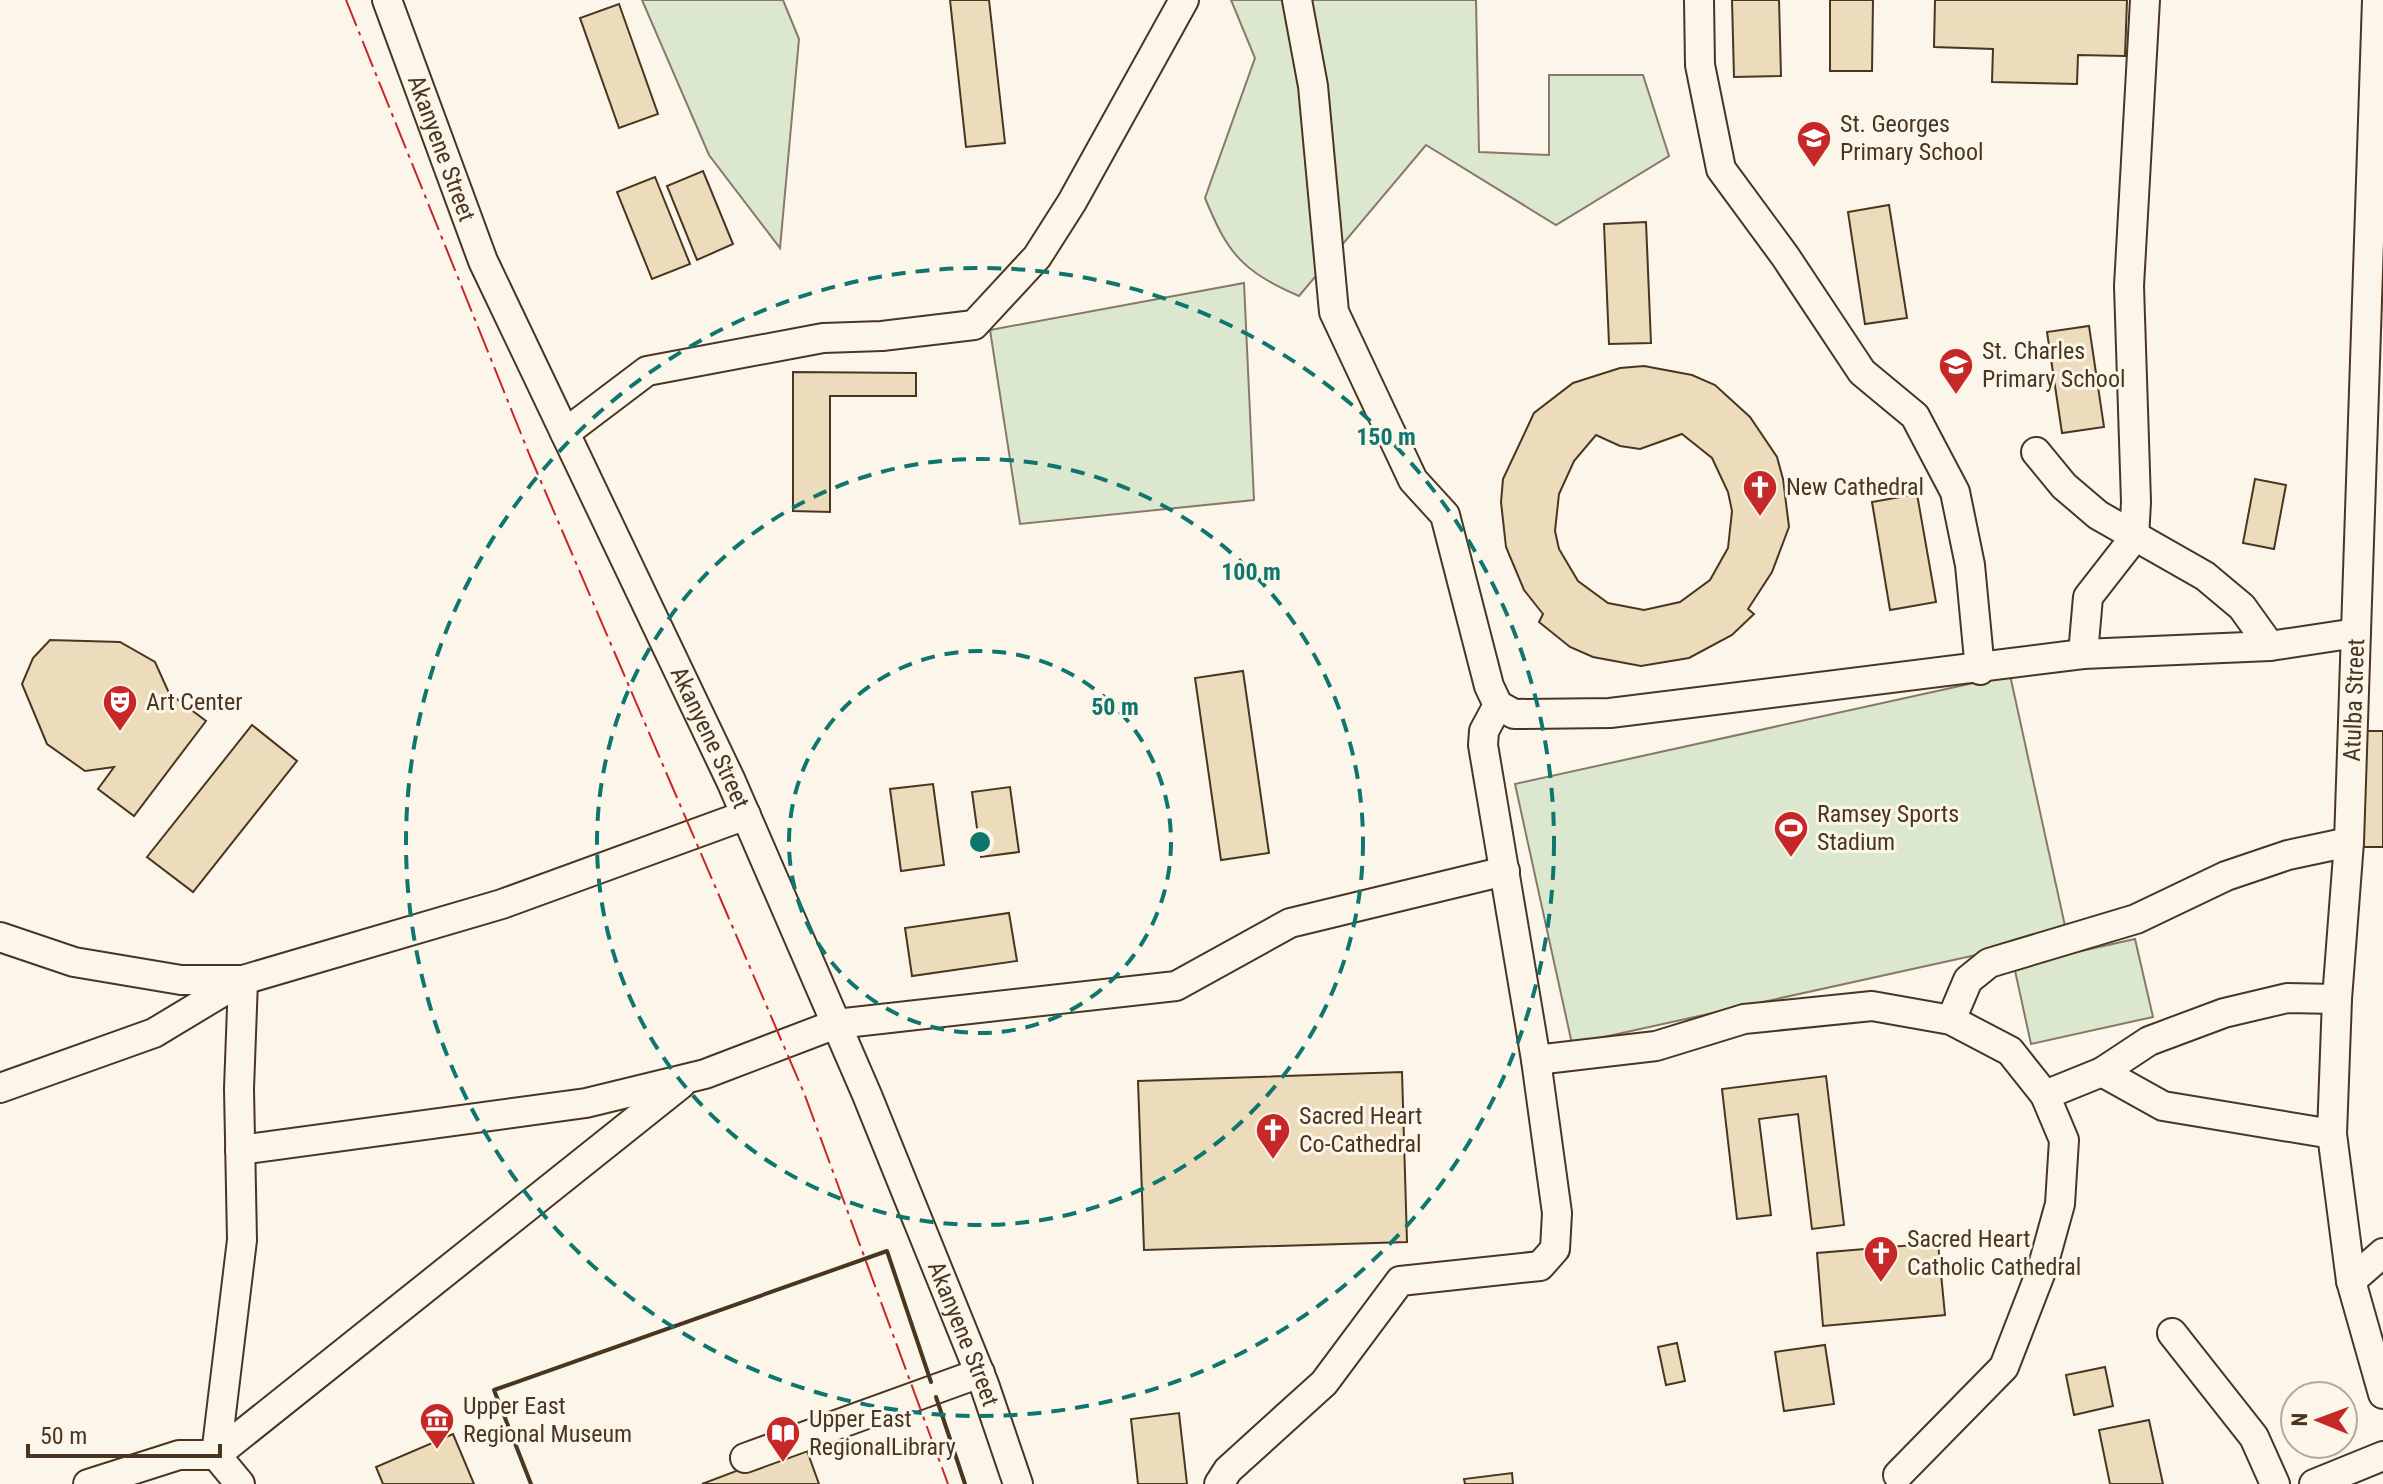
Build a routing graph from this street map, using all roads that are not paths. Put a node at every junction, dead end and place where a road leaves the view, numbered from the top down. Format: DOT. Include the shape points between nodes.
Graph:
graph roads {
  1 [pos="387,0"];
  2 [pos="1184,0"];
  3 [pos="1297,0"];
  4 [pos="1699,0"];
  5 [pos="2145,0"];
  6 [pos="2377,0"];
  7 [pos="565,433"];
  8 [pos="2036,452"];
  9 [pos="2134,538"];
  10 [pos="2356,633"];
  11 [pos="2270,646"];
  12 [pos="2083,654"];
  13 [pos="1980,670"];
  14 [pos="1498,705"];
  15 [pos="746,815"];
  16 [pos="2349,842"];
  17 [pos="1505,871"];
  18 [pos="0,937"];
  19 [pos="243,980"];
  20 [pos="2337,999"];
  21 [pos="1951,1020"];
  22 [pos="836,1024"];
  23 [pos="1536,1060"];
  24 [pos="2102,1072"];
  25 [pos="688,1078"];
  26 [pos="0,1088"];
  27 [pos="2045,1095"];
  28 [pos="2332,1134"];
  29 [pos="240,1150"];
  30 [pos="2383,1253"];
  31 [pos="2351,1281"];
  32 [pos="2172,1333"];
  33 [pos="980,1373"];
  34 [pos="2383,1394"];
  35 [pos="216,1455"];
  36 [pos="2383,1456"];
  37 [pos="745,1458"];
  38 [pos="1898,1475"];
  39 [pos="88,1484"];
  40 [pos="240,1484"];
  41 [pos="1018,1484"];
  42 [pos="1219,1484"];
  43 [pos="2275,1484"];
  44 [pos="2314,1484"];
  1 -- 7 [label="street, Akanyene Street" via="483,261"];
  2 -- 7 [label="street" via="1037,257 974,325 823,338 647,371"];
  3 -- 14 [label="street" via="1313,86 1334,312 1413,480 1445,515"];
  4 -- 13 [label="street" via="1700,65 1721,169 1862,372 1915,416 1955,492 1970,565"];
  5 -- 9 [label="street" via="2129,286"];
  6 -- 10 [label="street, Atulba Street"];
  7 -- 15 [label="street, Akanyene Street"];
  8 -- 9 [label="street" via="2064,486"];
  9 -- 11 [label="street" via="2205,576 2242,607"];
  9 -- 12 [label="street" via="2088,597"];
  10 -- 11 [label="street"];
  10 -- 16 [label="street, Atulba Street"];
  11 -- 12 [label="street"];
  12 -- 13 [label="street"];
  13 -- 14 [label="street" via="1610,713 1514,714"];
  14 -- 17 [label="street" via="1483,745"];
  15 -- 19 [label="street" via="502,904"];
  15 -- 22 [label="street, Akanyene Street"];
  16 -- 20 [label="street, Atulba Street"];
  16 -- 21 [label="street" via="2288,855 2226,876 2136,919 1989,963 1968,980"];
  17 -- 22 [label="street" via="1290,923 1176,986"];
  17 -- 23 [label="street"];
  18 -- 19 [label="street" via="74,962 181,980"];
  19 -- 26 [label="street" via="154,1033"];
  19 -- 29 [label="street"];
  20 -- 24 [label="street" via="2287,998 2224,1013 2149,1041"];
  20 -- 28 [label="street, Atulba Street"];
  21 -- 23 [label="street" via="1872,1006 1744,1019 1656,1046"];
  21 -- 27 [label="street" via="2010,1051"];
  22 -- 25 [label="street"];
  22 -- 33 [label="street, Akanyene Street"];
  23 -- 42 [label="street" via="1557,1213 1555,1249 1540,1266 1400,1281 1324,1383"];
  24 -- 27 [label="street"];
  24 -- 28 [label="street" via="2163,1106"];
  25 -- 29 [label="street" via="586,1103"];
  25 -- 35 [label="street"];
  27 -- 38 [label="street" via="2064,1140 2060,1204 2026,1311 2004,1367"];
  28 -- 31 [label="street, Atulba Street"];
  29 -- 35 [label="street" via="242,1240"];
  30 -- 31 [label="street"];
  31 -- 34 [label="street, Atulba Street"];
  32 -- 43 [label="street" via="2254,1437"];
  33 -- 37 [label="street"];
  33 -- 41 [label="street, Akanyene Street"];
  35 -- 39 [label="street" via="179,1455"];
  35 -- 40 [label="street"];
  36 -- 44 [label="street"];
}
